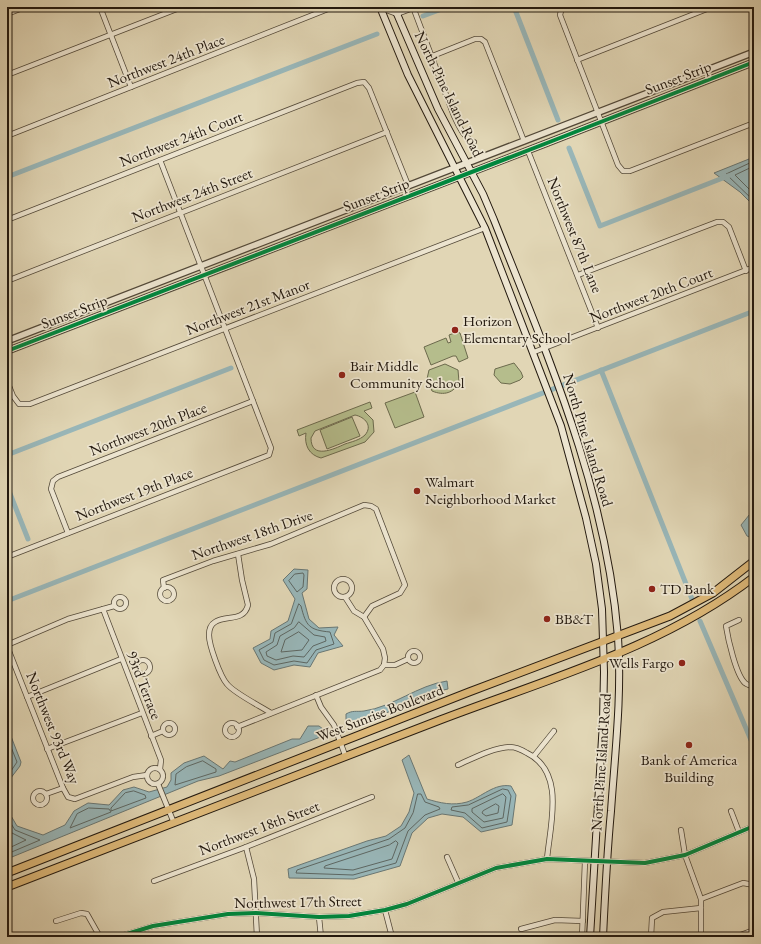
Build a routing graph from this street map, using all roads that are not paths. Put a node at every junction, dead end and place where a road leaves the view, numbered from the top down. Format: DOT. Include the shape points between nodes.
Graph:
graph roads {
  1 [pos="25,7"];
  2 [pos="100,7"];
  3 [pos="182,7"];
  4 [pos="332,7"];
  5 [pos="394,7"];
  6 [pos="712,7"];
  7 [pos="381,8"];
  8 [pos="413,8"];
  9 [pos="561,8"];
  10 [pos="7,14"];
  11 [pos="397,14"];
  12 [pos="111,34"];
  13 [pos="754,52"];
  14 [pos="430,57"];
  15 [pos="577,60"];
  16 [pos="754,62"];
  17 [pos="7,75"];
  18 [pos="131,87"];
  19 [pos="597,113"];
  20 [pos="600,121"];
  21 [pos="754,123"];
  22 [pos="387,132"];
  23 [pos="7,136"];
  24 [pos="524,141"];
  25 [pos="474,142"];
  26 [pos="528,151"];
  27 [pos="160,160"];
  28 [pos="467,162"];
  29 [pos="455,167"];
  30 [pos="472,172"];
  31 [pos="460,176"];
  32 [pos="408,185"];
  33 [pos="180,212"];
  34 [pos="7,220"];
  35 [pos="485,228"];
  36 [pos="201,265"];
  37 [pos="754,267"];
  38 [pos="746,270"];
  39 [pos="205,274"];
  40 [pos="578,275"];
  41 [pos="7,281"];
  42 [pos="598,328"];
  43 [pos="226,329"];
  44 [pos="7,341"];
  45 [pos="544,348"];
  46 [pos="7,351"];
  47 [pos="534,352"];
  48 [pos="7,381"];
  49 [pos="253,401"];
  50 [pos="68,533"];
  51 [pos="238,554"];
  52 [pos="7,557"];
  53 [pos="754,561"];
  54 [pos="754,577"];
  55 [pos="164,588"];
  56 [pos="345,597"];
  57 [pos="114,606"];
  58 [pos="103,609"];
  59 [pos="364,617"];
  60 [pos="739,620"];
  61 [pos="618,637"];
  62 [pos="604,642"];
  63 [pos="7,646"];
  64 [pos="619,654"];
  65 [pos="121,659"];
  66 [pos="604,659"];
  67 [pos="408,660"];
  68 [pos="384,665"];
  69 [pos="137,669"];
  70 [pos="127,673"];
  71 [pos="754,687"];
  72 [pos="316,695"];
  73 [pos="27,697"];
  74 [pos="142,713"];
  75 [pos="271,713"];
  76 [pos="237,727"];
  77 [pos="163,731"];
  78 [pos="554,731"];
  79 [pos="151,736"];
  80 [pos="340,742"];
  81 [pos="47,749"];
  82 [pos="346,756"];
  83 [pos="534,756"];
  84 [pos="458,765"];
  85 [pos="160,769"];
  86 [pos="147,775"];
  87 [pos="159,786"];
  88 [pos="63,788"];
  89 [pos="46,794"];
  90 [pos="372,797"];
  91 [pos="169,810"];
  92 [pos="731,811"];
  93 [pos="174,822"];
  94 [pos="754,826"];
  95 [pos="681,830"];
  96 [pos="739,832"];
  97 [pos="246,847"];
  98 [pos="686,855"];
  99 [pos="448,857"];
  100 [pos="547,859"];
  101 [pos="585,861"];
  102 [pos="595,862"];
  103 [pos="608,862"];
  104 [pos="7,873"];
  105 [pos="154,881"];
  106 [pos="458,882"];
  107 [pos="754,885"];
  108 [pos="7,887"];
  109 [pos="700,898"];
  110 [pos="701,908"];
  111 [pos="385,910"];
  112 [pos="256,912"];
  113 [pos="319,917"];
  114 [pos="56,921"];
  115 [pos="583,921"];
  116 [pos="521,929"];
  117 [pos="754,930"];
  118 [pos="7,934"];
  119 [pos="8,937"];
  120 [pos="100,937"];
  121 [pos="117,937"];
  122 [pos="257,937"];
  123 [pos="321,937"];
  124 [pos="392,937"];
  125 [pos="582,937"];
  126 [pos="590,937"];
  127 [pos="603,937"];
  128 [pos="651,937"];
  129 [pos="700,937"];
  130 [pos="735,937"];
  1 -- 10 [label="street"];
  2 -- 12 [label="street"];
  3 -- 12 [label="street"];
  4 -- 18 [label="street, Northwest 24th Place"];
  5 -- 11 [label="main road, North Pine Island Road"];
  6 -- 15 [label="street"];
  7 -- 11 [label="street"];
  7 -- 29 [label="main road, North Pine Island Road" via="408,75"];
  8 -- 11 [label="street"];
  8 -- 14 [label="street"];
  9 -- 15 [label="street" via="560,15"];
  11 -- 28 [label="main road, North Pine Island Road" via="438,109"];
  12 -- 17 [label="street"];
  12 -- 18 [label="street"];
  13 -- 19 [label="street, Sunset Strip"];
  14 -- 24 [label="street" via="475,39 485,42"];
  14 -- 25 [label="street" via="460,129"];
  15 -- 19 [label="street"];
  16 -- 20 [label="street, Sunset Strip"];
  18 -- 23 [label="street, Northwest 24th Place"];
  19 -- 20 [label="street"];
  19 -- 24 [label="street, Sunset Strip"];
  20 -- 21 [label="street" via="618,165 623,171 630,171"];
  20 -- 26 [label="street, Sunset Strip"];
  22 -- 27 [label="street, Northwest 24th Court" via="369,88 364,82"];
  22 -- 32 [label="street"];
  22 -- 33 [label="street, Northwest 24th Street"];
  24 -- 28 [label="street, Sunset Strip"];
  26 -- 30 [label="street, Sunset Strip"];
  26 -- 40 [label="street, Northwest 87th Lane"];
  27 -- 33 [label="street"];
  27 -- 34 [label="street, Northwest 24th Court"];
  28 -- 29 [label="street, Sunset Strip"];
  28 -- 30 [label="main road, North Pine Island Road"];
  29 -- 31 [label="main road, North Pine Island Road"];
  29 -- 32 [label="street, Sunset Strip"];
  30 -- 31 [label="street, Sunset Strip"];
  30 -- 45 [label="main road, North Pine Island Road"];
  31 -- 35 [label="main road, North Pine Island Road"];
  31 -- 39 [label="street, Sunset Strip"];
  32 -- 36 [label="street, Sunset Strip"];
  33 -- 36 [label="street"];
  33 -- 41 [label="street, Northwest 24th Street"];
  35 -- 43 [label="street, Northwest 21st Manor"];
  35 -- 47 [label="main road, North Pine Island Road"];
  36 -- 39 [label="street"];
  36 -- 44 [label="street, Sunset Strip"];
  37 -- 38 [label="street, Northwest 20th Court"];
  38 -- 40 [label="street" via="729,227 723,222 717,222"];
  38 -- 42 [label="street, Northwest 20th Court"];
  39 -- 43 [label="street"];
  39 -- 46 [label="street, Sunset Strip"];
  40 -- 42 [label="street, Northwest 87th Lane"];
  42 -- 45 [label="street, Northwest 20th Court"];
  43 -- 48 [label="street, Northwest 21st Manor" via="30,404 19,404"];
  43 -- 49 [label="street"];
  45 -- 47 [label="street, Northwest 20th Court"];
  45 -- 61 [label="main road, North Pine Island Road" via="584,458 606,552"];
  47 -- 62 [label="main road, North Pine Island Road" via="573,466 586,518 596,564"];
  49 -- 50 [label="street, Northwest 20th Place" via="58,477 53,481 51,489"];
  49 -- 50 [label="street, Northwest 19th Place" via="271,448 269,455"];
  50 -- 52 [label="street, Northwest 19th Place"];
  51 -- 55 [label="street, Northwest 18th Drive" via="163,580"];
  51 -- 59 [label="street, Northwest 18th Drive" via="271,544 364,506 371,506 376,509 405,585 400,593 372,606"];
  51 -- 75 [label="street" via="247,609 241,616 214,622 209,637 227,684"];
  53 -- 61 [label="highway, West Sunrise Boulevard" via="707,596"];
  54 -- 64 [label="highway, West Sunrise Boulevard" via="686,622"];
  56 -- 59 [label="street" via="354,611"];
  57 -- 58 [label="street"];
  58 -- 63 [label="street" via="68,619"];
  58 -- 65 [label="street, 93rd Terrace"];
  59 -- 68 [label="street" via="383,650"];
  60 -- 71 [label="street" via="726,626 727,636 739,672 745,683"];
  61 -- 62 [label="highway, West Sunrise Boulevard"];
  61 -- 64 [label="main road, North Pine Island Road"];
  62 -- 66 [label="main road, North Pine Island Road"];
  62 -- 80 [label="highway, West Sunrise Boulevard"];
  63 -- 73 [label="street, Northwest 93rd Way"];
  64 -- 66 [label="highway, West Sunrise Boulevard"];
  64 -- 103 [label="main road, North Pine Island Road" via="618,712"];
  65 -- 70 [label="street, 93rd Terrace"];
  65 -- 73 [label="street"];
  66 -- 82 [label="highway, West Sunrise Boulevard"];
  66 -- 102 [label="main road, North Pine Island Road"];
  67 -- 68 [label="street" via="395,665"];
  68 -- 72 [label="street" via="380,670"];
  69 -- 70 [label="street"];
  70 -- 74 [label="street, 93rd Terrace"];
  72 -- 75 [label="street"];
  72 -- 80 [label="street" via="334,725"];
  73 -- 81 [label="street, Northwest 93rd Way"];
  74 -- 79 [label="street, 93rd Terrace"];
  74 -- 81 [label="street"];
  75 -- 76 [label="street"];
  77 -- 79 [label="street"];
  78 -- 83 [label="street"];
  79 -- 85 [label="street, 93rd Terrace" via="161,760"];
  80 -- 82 [label="street"];
  80 -- 91 [label="highway, West Sunrise Boulevard"];
  81 -- 88 [label="street, Northwest 93rd Way"];
  82 -- 93 [label="highway, West Sunrise Boulevard"];
  83 -- 84 [label="street" via="511,747 494,750"];
  83 -- 100 [label="street" via="550,777 553,791"];
  85 -- 86 [label="street" via="152,769"];
  85 -- 87 [label="street" via="164,776"];
  86 -- 87 [label="street" via="150,782"];
  86 -- 88 [label="street, Northwest 93rd Way" via="133,777 75,799 68,797"];
  87 -- 91 [label="street"];
  88 -- 89 [label="street"];
  90 -- 97 [label="street, Northwest 18th Street"];
  91 -- 93 [label="street"];
  91 -- 104 [label="highway, West Sunrise Boulevard"];
  92 -- 96 [label="street"];
  93 -- 108 [label="highway, West Sunrise Boulevard"];
  94 -- 96 [label="street, Northwest 17th Street"];
  95 -- 98 [label="street"];
  96 -- 98 [label="street, Northwest 17th Street"];
  97 -- 105 [label="street, Northwest 18th Street"];
  97 -- 112 [label="street" via="254,878"];
  98 -- 103 [label="street, Northwest 17th Street" via="645,863"];
  98 -- 109 [label="street"];
  99 -- 106 [label="street"];
  100 -- 101 [label="street, Northwest 17th Street"];
  100 -- 106 [label="street, Northwest 17th Street" via="496,868"];
  101 -- 102 [label="street, Northwest 17th Street"];
  101 -- 115 [label="street"];
  102 -- 103 [label="street, Northwest 17th Street"];
  102 -- 126 [label="main road, North Pine Island Road"];
  103 -- 127 [label="main road, North Pine Island Road"];
  106 -- 111 [label="street, Northwest 17th Street" via="407,904"];
  107 -- 109 [label="street" via="743,883"];
  109 -- 110 [label="street"];
  110 -- 128 [label="street" via="663,912 652,918"];
  110 -- 129 [label="street"];
  111 -- 113 [label="street, Northwest 17th Street" via="349,916"];
  111 -- 124 [label="street"];
  112 -- 113 [label="street, Northwest 17th Street"];
  112 -- 121 [label="street, Northwest 17th Street" via="153,926"];
  112 -- 122 [label="street"];
  113 -- 123 [label="street"];
  114 -- 120 [label="street" via="81,913 87,914"];
  115 -- 116 [label="street" via="555,920"];
  115 -- 125 [label="street"];
  117 -- 130 [label="street"];
  118 -- 119 [label="street"];
}
